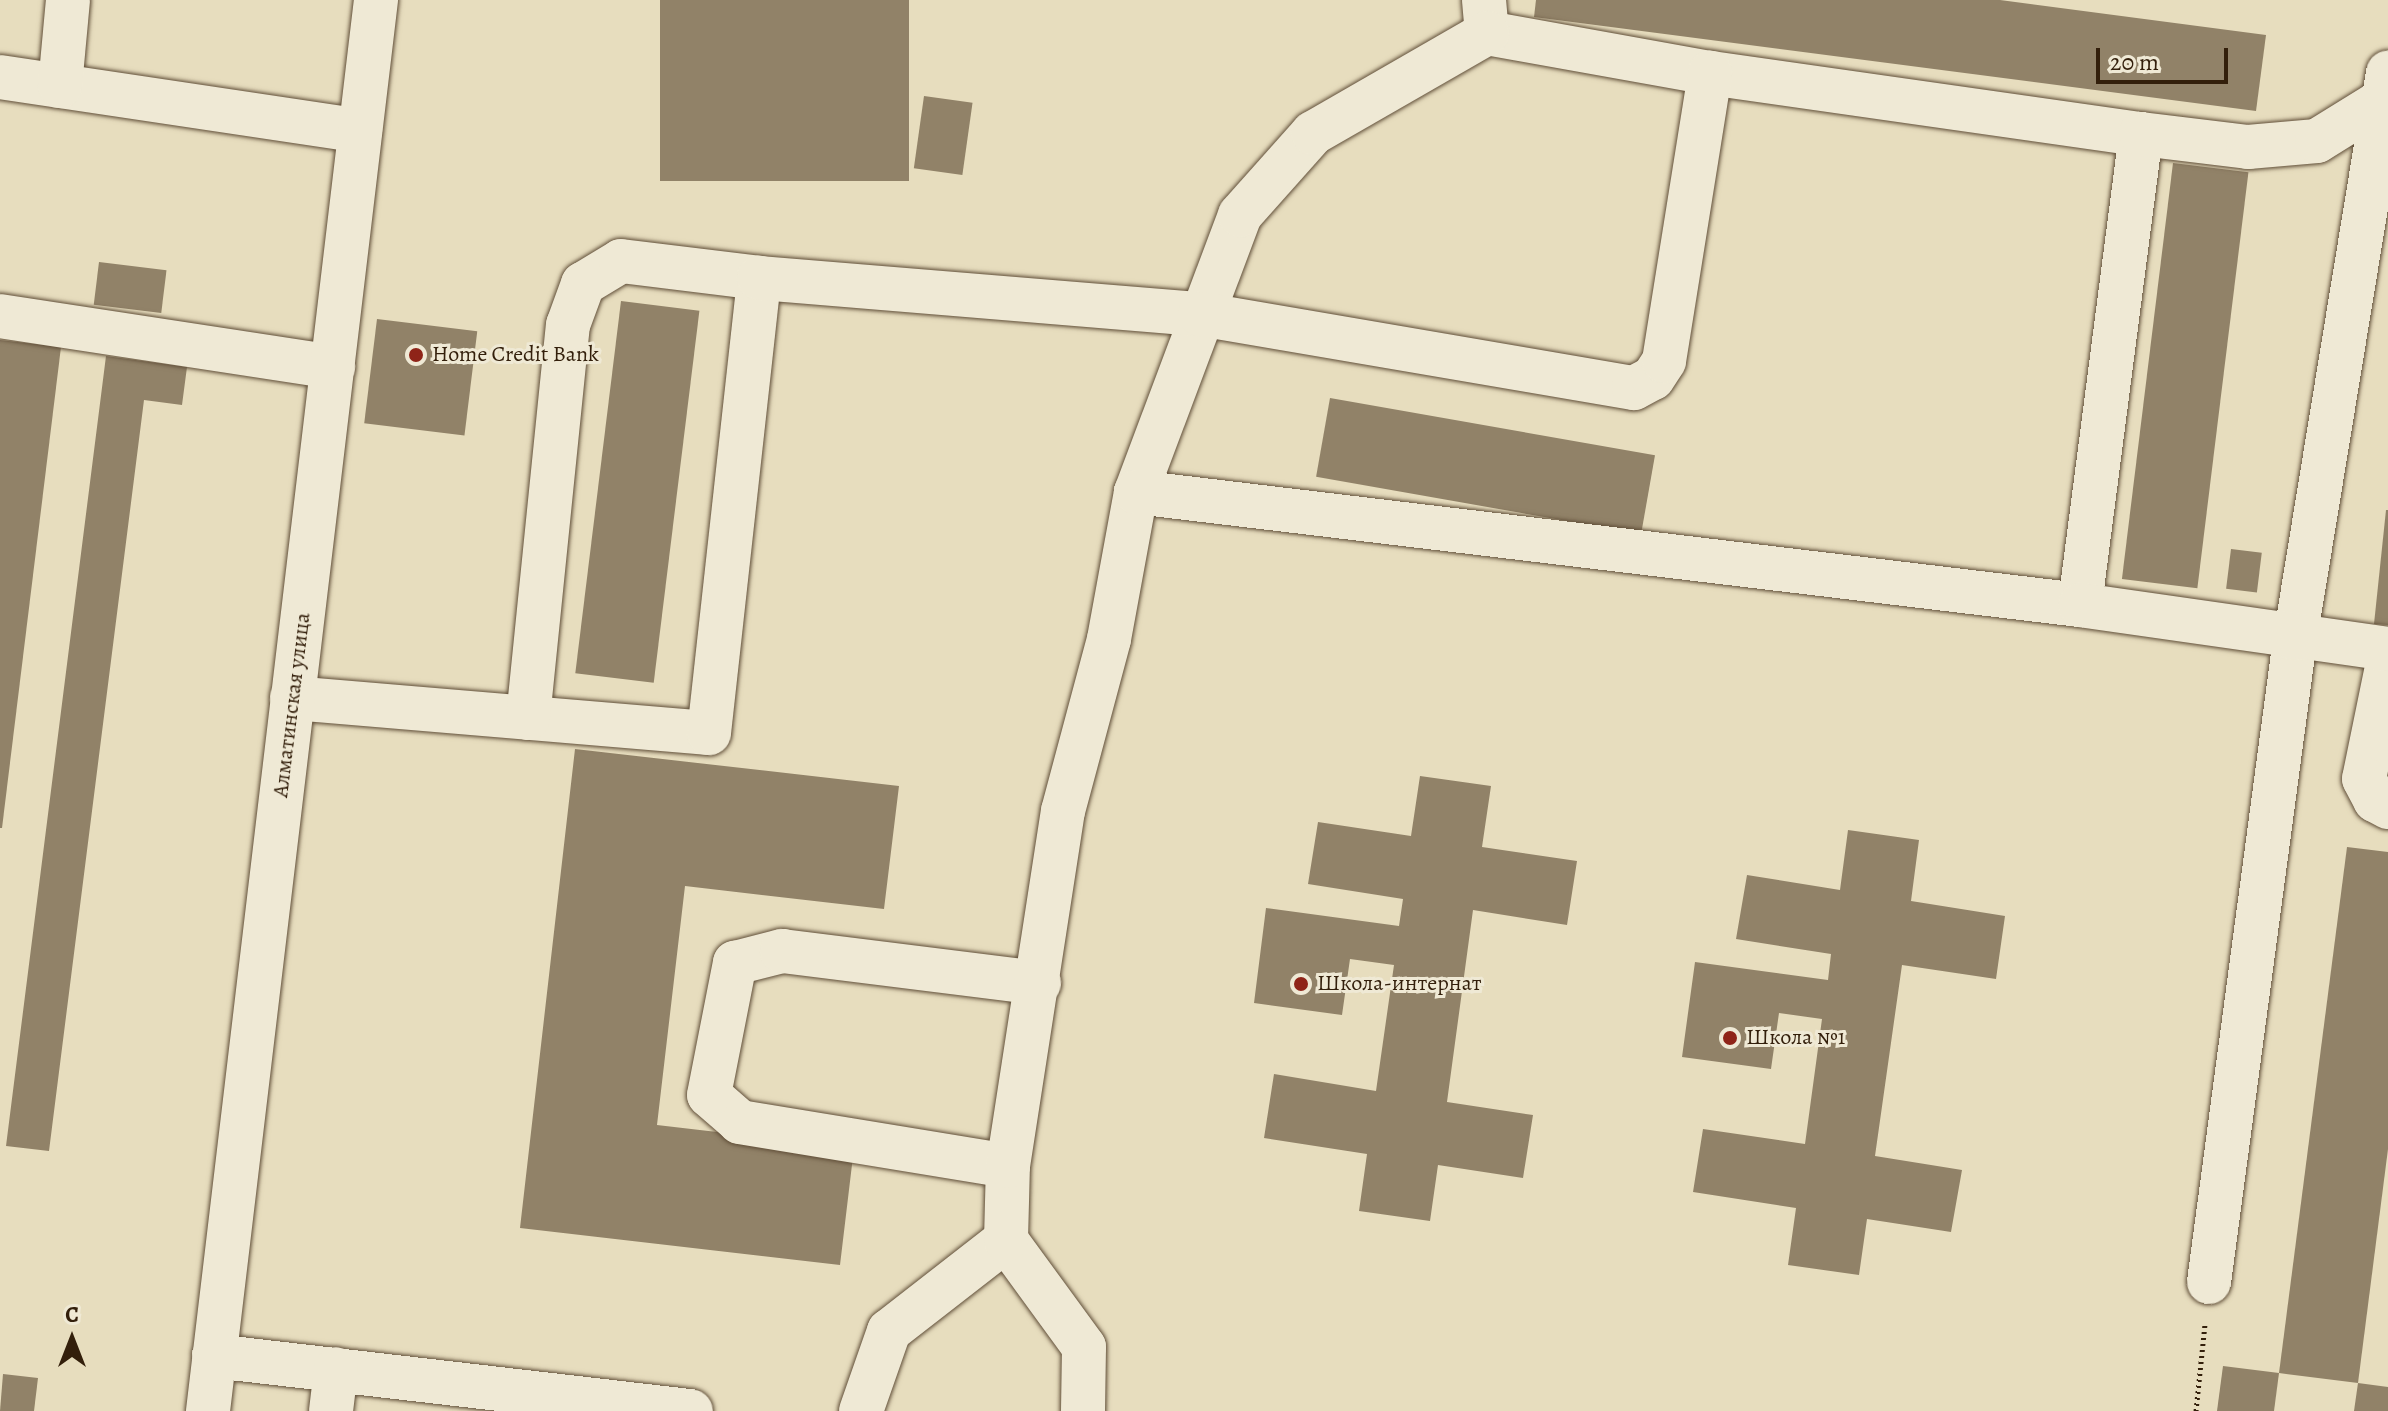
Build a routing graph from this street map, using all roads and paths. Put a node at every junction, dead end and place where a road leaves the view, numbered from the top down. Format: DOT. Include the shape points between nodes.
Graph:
graph roads {
  1 [pos="68,0"];
  2 [pos="376,0"];
  3 [pos="1485,16"];
  4 [pos="1710,73"];
  5 [pos="0,77"];
  6 [pos="60,86"];
  7 [pos="2385,87"];
  8 [pos="360,131"];
  9 [pos="2141,134"];
  10 [pos="759,278"];
  11 [pos="1200,314"];
  12 [pos="0,316"];
  13 [pos="333,367"];
  14 [pos="1136,492"];
  15 [pos="2080,605"];
  16 [pos="2295,639"];
  17 [pos="2388,649"];
  18 [pos="2388,662"];
  19 [pos="292,698"];
  20 [pos="528,718"];
  21 [pos="2388,807"];
  22 [pos="1039,983"];
  23 [pos="1008,1166"];
  24 [pos="1006,1240"];
  25 [pos="2209,1282"];
  26 [pos="214,1356"];
  27 [pos="334,1390"];
  28 [pos="682,1410"];
  29 [pos="208,1411"];
  30 [pos="861,1411"];
  31 [pos="1083,1411"];
  32 [pos="2196,1411"];
  1 -- 6 [label="street"];
  2 -- 8 [label="street, Алматинская улица"];
  3 -- 4 [label="street"];
  3 -- 11 [label="street" via="1313,133 1240,215"];
  4 -- 9 [label="street"];
  4 -- 11 [label="street" via="1664,361 1653,378 1634,388"];
  5 -- 6 [label="street"];
  6 -- 8 [label="street"];
  7 -- 9 [label="street" via="2317,141 2248,147"];
  7 -- 16 [label="street"];
  8 -- 13 [label="street, Алматинская улица"];
  9 -- 15 [label="street"];
  10 -- 11 [label="street"];
  10 -- 20 [label="street" via="621,261 583,284 568,325"];
  10 -- 20 [label="street" via="709,733"];
  11 -- 14 [label="street"];
  12 -- 13 [label="street"];
  13 -- 19 [label="street, Алматинская улица"];
  14 -- 15 [label="street"];
  14 -- 22 [label="street" via="1109,639 1063,811"];
  15 -- 16 [label="street"];
  16 -- 17 [label="street"];
  16 -- 25 [label="street"];
  18 -- 21 [label="street" via="2364,779 2375,800"];
  19 -- 20 [label="street"];
  19 -- 26 [label="street, Алматинская улица"];
  22 -- 23 [label="street"];
  22 -- 23 [label="street" via="782,951 735,963 709,1095 740,1122"];
  23 -- 24 [label="street"];
  24 -- 30 [label="street" via="889,1331"];
  24 -- 31 [label="street" via="1084,1347"];
  25 -- 32 [label="path"];
  26 -- 27 [label="street"];
  26 -- 29 [label="street, Алматинская улица"];
  27 -- 28 [label="street"];
}
